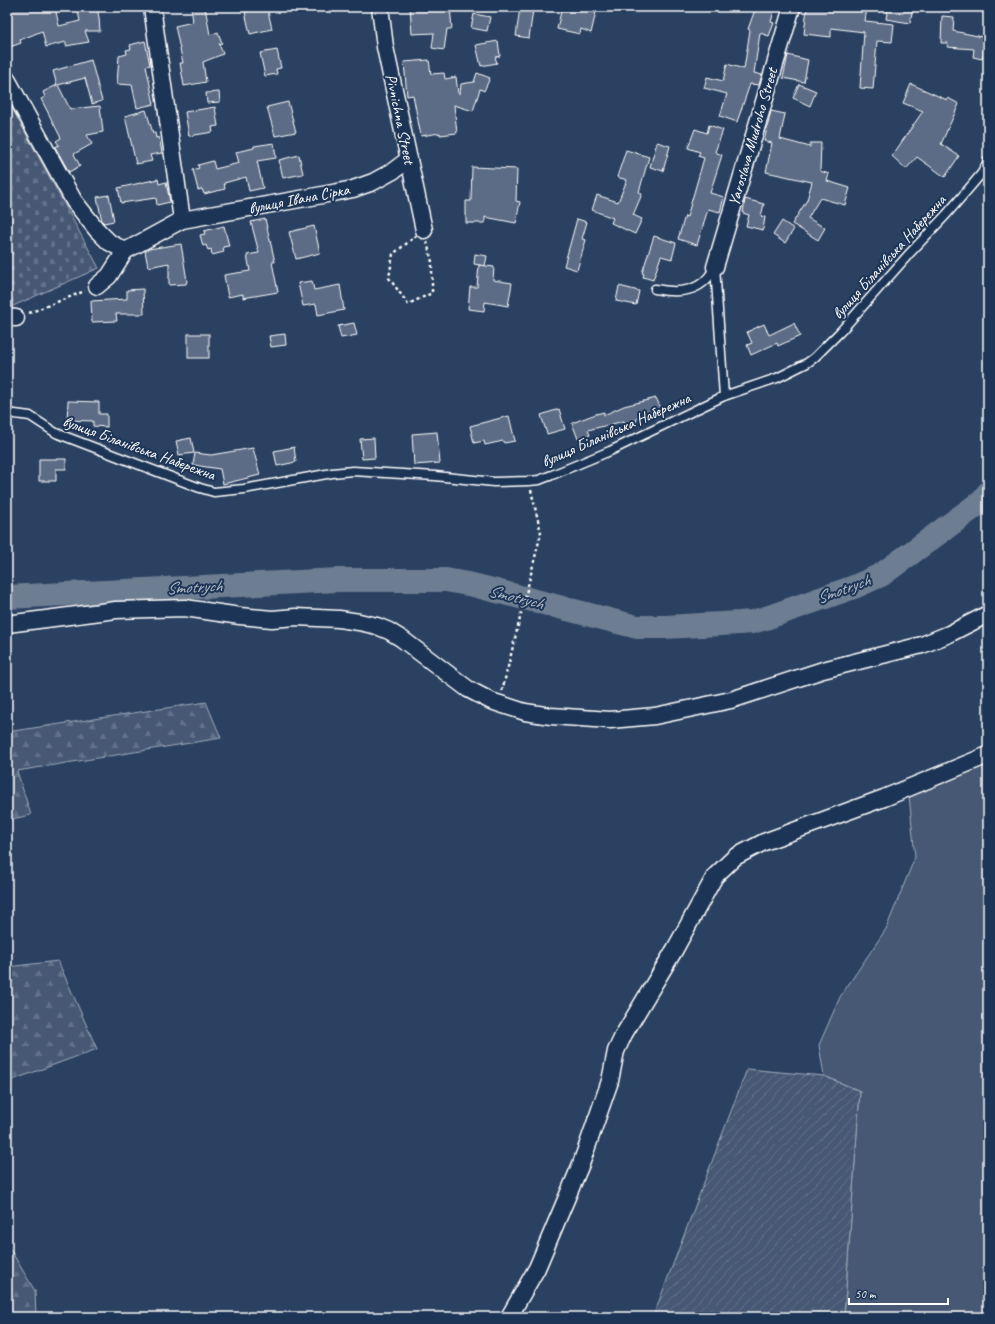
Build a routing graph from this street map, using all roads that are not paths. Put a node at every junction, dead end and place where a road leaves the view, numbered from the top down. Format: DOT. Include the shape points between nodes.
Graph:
graph roads {
  1 [pos="152,7"];
  2 [pos="380,7"];
  3 [pos="792,7"];
  4 [pos="984,7"];
  5 [pos="988,10"];
  6 [pos="7,79"];
  7 [pos="408,159"];
  8 [pos="988,161"];
  9 [pos="182,220"];
  10 [pos="424,230"];
  11 [pos="125,251"];
  12 [pos="715,267"];
  13 [pos="97,286"];
  14 [pos="655,289"];
  15 [pos="724,396"];
  16 [pos="7,413"];
  17 [pos="988,614"];
  18 [pos="7,624"];
  19 [pos="988,755"];
  20 [pos="509,1317"];
  1 -- 9 [label="street"];
  2 -- 7 [label="street, Pivnichna Street" via="385,47"];
  3 -- 12 [label="street, Yaroslava Mudroho Street"];
  4 -- 5 [label="lane"];
  6 -- 11 [label="street" via="74,201 109,242"];
  7 -- 9 [label="street, вулиця Івана Сірка" via="373,182 353,189"];
  7 -- 10 [label="street, Pivnichna Street"];
  8 -- 15 [label="lane, вулиця Біланівська Набережна" via="982,173 961,197 814,358 777,378"];
  9 -- 11 [label="street, вулиця Івана Сірка"];
  11 -- 13 [label="street, вулиця Івана Сірка" via="109,276"];
  12 -- 14 [label="lane" via="711,276 694,288 674,292"];
  12 -- 15 [label="lane"];
  15 -- 16 [label="lane, вулиця Біланівська Набережна" via="610,451 539,480 494,482 353,471 214,492 56,433 30,416"];
  17 -- 18 [label="street" via="922,645 823,670 731,700 655,716 610,720 525,712 491,700 468,689 389,631 359,622 296,617 272,619 185,608 116,610"];
  19 -- 20 [label="street" via="884,798 764,842 735,857 715,876 616,1051 610,1081 581,1164 537,1268"];
}
